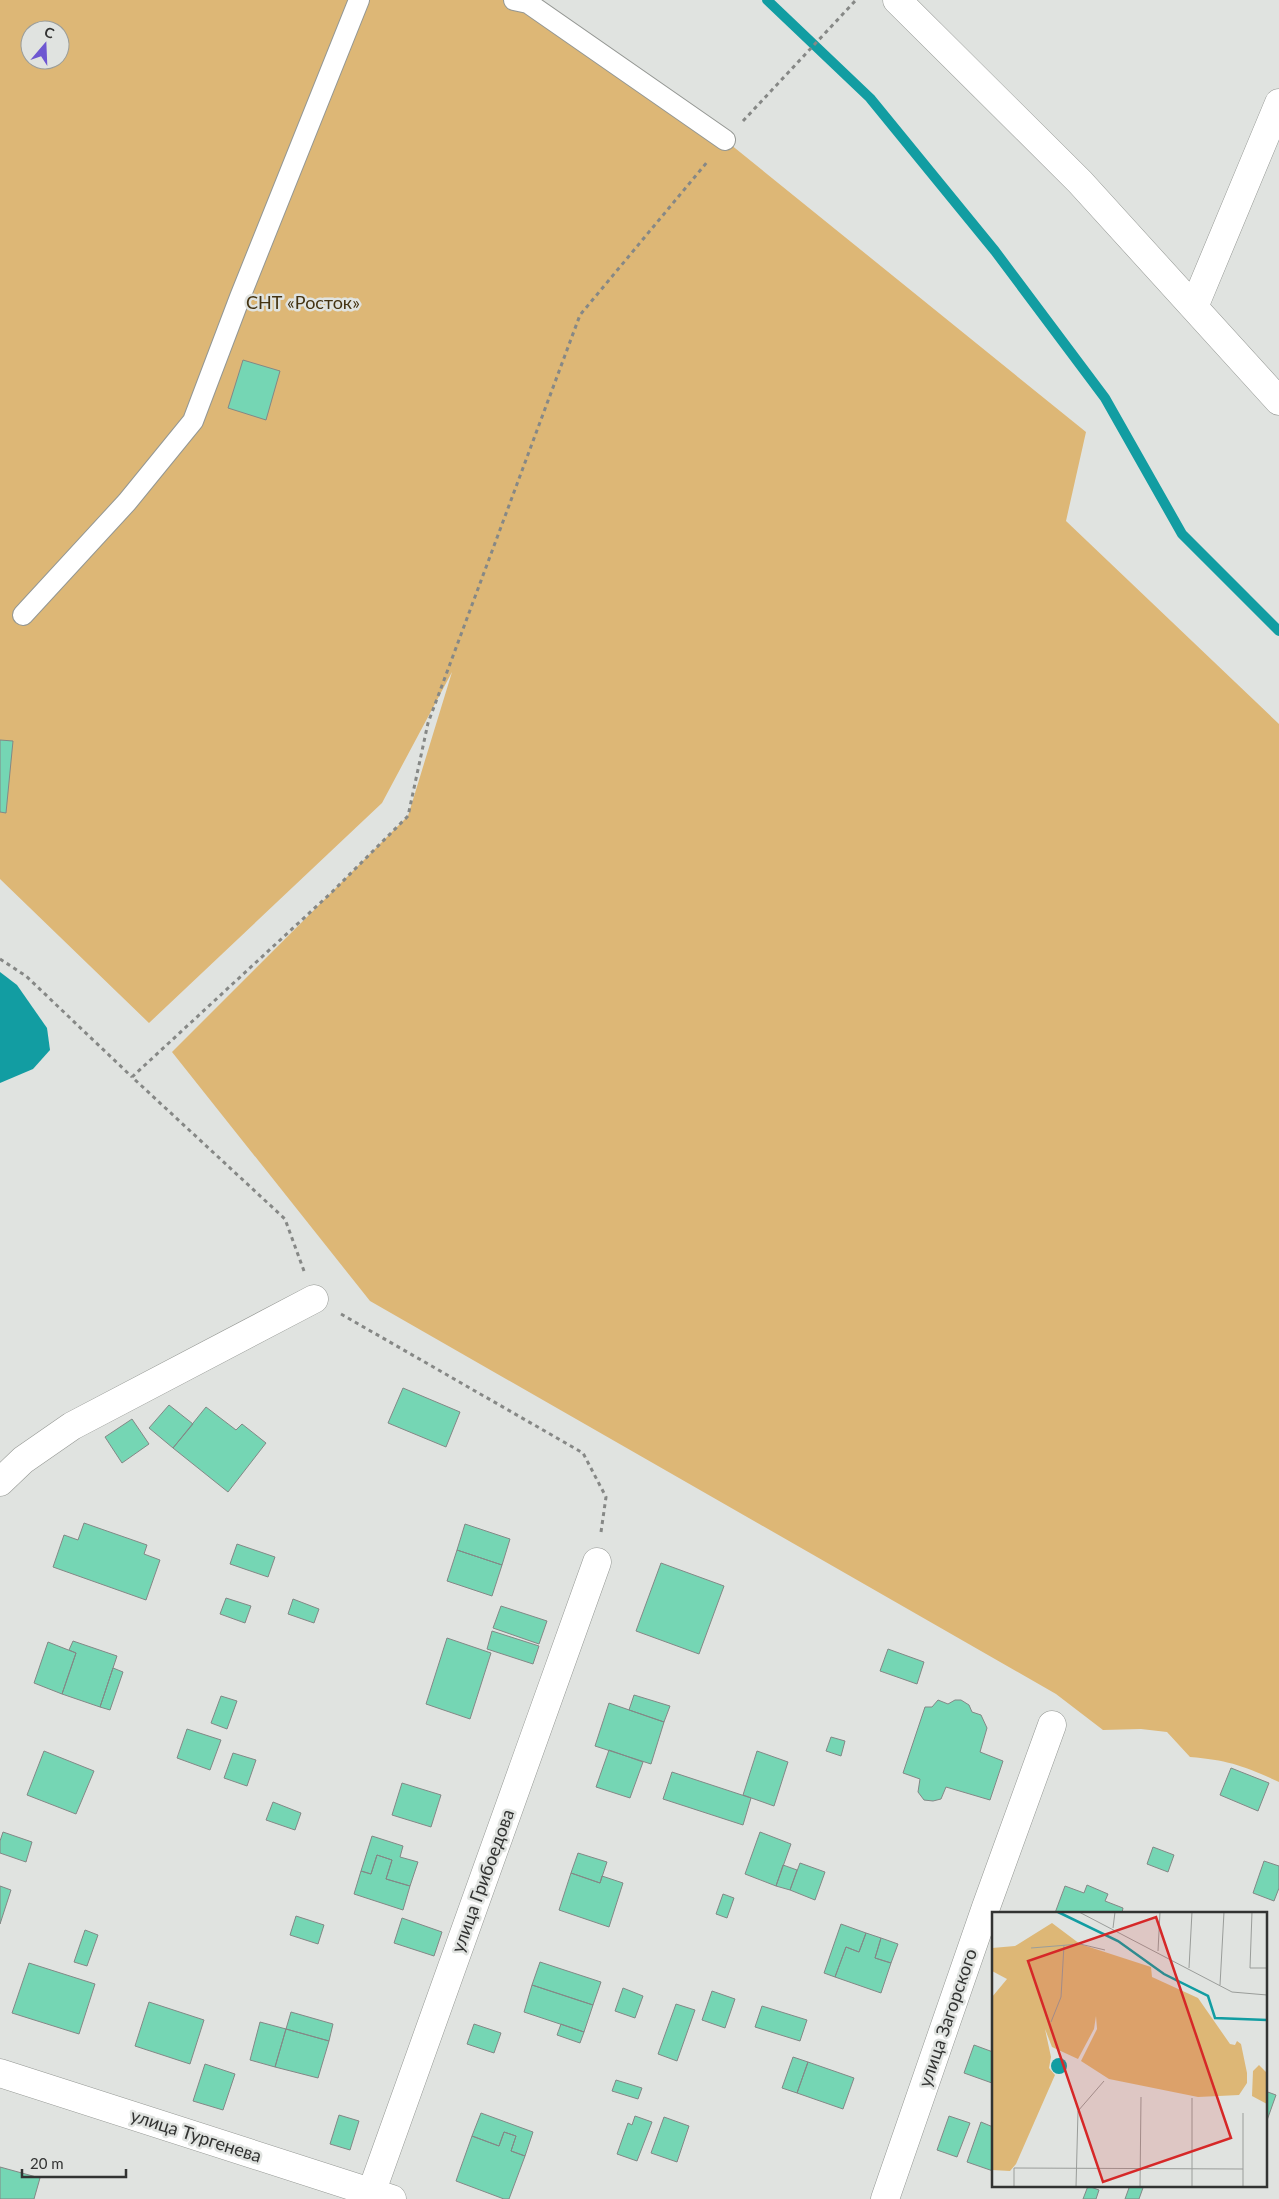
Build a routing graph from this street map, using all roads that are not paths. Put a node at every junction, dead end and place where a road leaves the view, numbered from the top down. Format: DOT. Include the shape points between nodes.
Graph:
graph roads {
  1 [pos="359,0"];
  2 [pos="514,0"];
  3 [pos="897,0"];
  4 [pos="1279,103"];
  5 [pos="725,140"];
  6 [pos="1194,307"];
  7 [pos="1279,401"];
  8 [pos="23,615"];
  9 [pos="314,1298"];
  10 [pos="0,1482"];
  11 [pos="597,1562"];
  12 [pos="1052,1725"];
  13 [pos="0,2072"];
  14 [pos="378,2197"];
  15 [pos="885,2199"];
  1 -- 8 [label="lane" via="193,421 127,502"];
  2 -- 5 [label="lane" via="528,3"];
  3 -- 6 [label="street" via="1080,182"];
  4 -- 6 [label="street"];
  6 -- 7 [label="street"];
  9 -- 10 [label="street" via="72,1426 23,1460"];
  11 -- 14 [label="street, улица Грибоедова"];
  12 -- 15 [label="street, улица Загорского"];
  13 -- 14 [label="street, улица Тургенева"];
}
